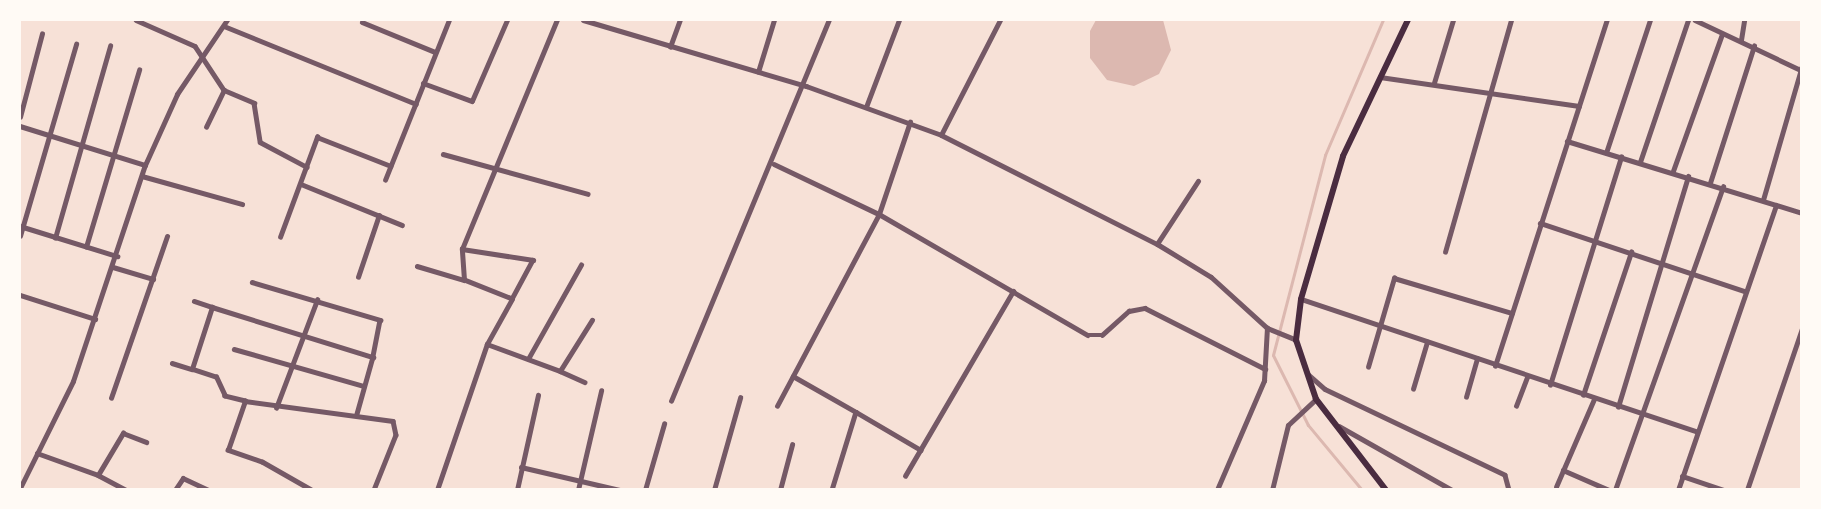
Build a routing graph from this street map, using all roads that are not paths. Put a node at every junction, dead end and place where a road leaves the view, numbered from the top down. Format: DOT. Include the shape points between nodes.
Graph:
graph roads {
  1 [pos="136,20"];
  2 [pos="227,20"];
  3 [pos="449,20"];
  4 [pos="507,20"];
  5 [pos="557,20"];
  6 [pos="583,20"];
  7 [pos="608,20"];
  8 [pos="680,20"];
  9 [pos="774,20"];
  10 [pos="830,20"];
  11 [pos="899,20"];
  12 [pos="1000,20"];
  13 [pos="1408,20"];
  14 [pos="1452,20"];
  15 [pos="1511,20"];
  16 [pos="1607,20"];
  17 [pos="1650,20"];
  18 [pos="1688,20"];
  19 [pos="1695,20"];
  20 [pos="1744,20"];
  21 [pos="362,22"];
  22 [pos="224,27"];
  23 [pos="606,27"];
  24 [pos="42,34"];
  25 [pos="1722,34"];
  26 [pos="1741,40"];
  27 [pos="76,44"];
  28 [pos="110,45"];
  29 [pos="1754,46"];
  30 [pos="670,47"];
  31 [pos="435,52"];
  32 [pos="203,54"];
  33 [pos="1801,68"];
  34 [pos="139,70"];
  35 [pos="758,72"];
  36 [pos="1379,76"];
  37 [pos="423,83"];
  38 [pos="1434,83"];
  39 [pos="806,87"];
  40 [pos="224,90"];
  41 [pos="1490,92"];
  42 [pos="416,104"];
  43 [pos="1579,106"];
  44 [pos="866,107"];
  45 [pos="20,117"];
  46 [pos="910,123"];
  47 [pos="20,126"];
  48 [pos="206,127"];
  49 [pos="50,134"];
  50 [pos="941,135"];
  51 [pos="1567,141"];
  52 [pos="80,144"];
  53 [pos="1606,153"];
  54 [pos="443,154"];
  55 [pos="115,156"];
  56 [pos="1621,157"];
  57 [pos="1640,162"];
  58 [pos="774,164"];
  59 [pos="145,165"];
  60 [pos="391,166"];
  61 [pos="307,167"];
  62 [pos="493,167"];
  63 [pos="1673,171"];
  64 [pos="142,176"];
  65 [pos="1688,176"];
  66 [pos="385,180"];
  67 [pos="1198,181"];
  68 [pos="1710,183"];
  69 [pos="301,184"];
  70 [pos="1723,187"];
  71 [pos="588,194"];
  72 [pos="1763,200"];
  73 [pos="242,204"];
  74 [pos="1776,205"];
  75 [pos="1802,213"];
  76 [pos="879,214"];
  77 [pos="379,215"];
  78 [pos="1539,223"];
  79 [pos="402,225"];
  80 [pos="21,226"];
  81 [pos="20,236"];
  82 [pos="166,236"];
  83 [pos="280,237"];
  84 [pos="55,238"];
  85 [pos="1595,240"];
  86 [pos="1157,244"];
  87 [pos="86,247"];
  88 [pos="462,249"];
  89 [pos="1445,252"];
  90 [pos="1630,252"];
  91 [pos="117,256"];
  92 [pos="1663,263"];
  93 [pos="581,265"];
  94 [pos="417,266"];
  95 [pos="113,267"];
  96 [pos="1693,273"];
  97 [pos="358,277"];
  98 [pos="153,279"];
  99 [pos="464,280"];
  100 [pos="252,282"];
  101 [pos="1013,291"];
  102 [pos="1745,291"];
  103 [pos="20,295"];
  104 [pos="512,299"];
  105 [pos="1301,299"];
  106 [pos="317,300"];
  107 [pos="194,301"];
  108 [pos="212,307"];
  109 [pos="1512,313"];
  110 [pos="95,319"];
  111 [pos="592,320"];
  112 [pos="1380,326"];
  113 [pos="1802,327"];
  114 [pos="1269,328"];
  115 [pos="304,333"];
  116 [pos="1296,340"];
  117 [pos="1427,342"];
  118 [pos="487,344"];
  119 [pos="234,349"];
  120 [pos="373,357"];
  121 [pos="528,359"];
  122 [pos="1477,359"];
  123 [pos="172,363"];
  124 [pos="1495,366"];
  125 [pos="1368,367"];
  126 [pos="291,368"];
  127 [pos="192,369"];
  128 [pos="1265,369"];
  129 [pos="1303,369"];
  130 [pos="560,371"];
  131 [pos="793,376"];
  132 [pos="1527,377"];
  133 [pos="585,382"];
  134 [pos="1550,385"];
  135 [pos="364,387"];
  136 [pos="1413,389"];
  137 [pos="601,391"];
  138 [pos="538,395"];
  139 [pos="1583,395"];
  140 [pos="1466,397"];
  141 [pos="111,398"];
  142 [pos="740,398"];
  143 [pos="1594,399"];
  144 [pos="245,401"];
  145 [pos="671,401"];
  146 [pos="1313,401"];
  147 [pos="777,406"];
  148 [pos="1516,406"];
  149 [pos="1618,407"];
  150 [pos="276,408"];
  151 [pos="856,411"];
  152 [pos="357,414"];
  153 [pos="1644,417"];
  154 [pos="664,424"];
  155 [pos="1339,426"];
  156 [pos="1695,431"];
  157 [pos="146,442"];
  158 [pos="792,445"];
  159 [pos="921,450"];
  160 [pos="37,453"];
  161 [pos="521,467"];
  162 [pos="1563,470"];
  163 [pos="98,475"];
  164 [pos="905,476"];
  165 [pos="1682,476"];
  166 [pos="580,481"];
  167 [pos="1556,487"];
  168 [pos="20,488"];
  169 [pos="126,489"];
  170 [pos="175,489"];
  171 [pos="209,489"];
  172 [pos="310,489"];
  173 [pos="374,489"];
  174 [pos="437,489"];
  175 [pos="517,489"];
  176 [pos="578,489"];
  177 [pos="620,489"];
  178 [pos="645,489"];
  179 [pos="714,489"];
  180 [pos="780,489"];
  181 [pos="832,489"];
  182 [pos="1217,489"];
  183 [pos="1272,489"];
  184 [pos="1386,489"];
  185 [pos="1452,489"];
  186 [pos="1509,489"];
  187 [pos="1609,489"];
  188 [pos="1615,489"];
  189 [pos="1678,489"];
  190 [pos="1724,489"];
  191 [pos="1747,489"];
  1 -- 32 [label="street" via="188,41"];
  2 -- 22 [label="street"];
  3 -- 31 [label="street"];
  4 -- 37 [label="street" via="472,101"];
  5 -- 62 [label="street"];
  6 -- 23 [label="street"];
  7 -- 23 [label="street"];
  8 -- 30 [label="street"];
  9 -- 35 [label="street"];
  10 -- 39 [label="street"];
  11 -- 44 [label="street"];
  12 -- 50 [label="street"];
  13 -- 36 [label="main road"];
  14 -- 38 [label="street"];
  15 -- 41 [label="street"];
  16 -- 43 [label="street"];
  17 -- 53 [label="street"];
  18 -- 57 [label="street"];
  19 -- 25 [label="street"];
  20 -- 26 [label="street"];
  21 -- 31 [label="street"];
  22 -- 32 [label="street"];
  22 -- 42 [label="street"];
  23 -- 30 [label="street"];
  24 -- 45 [label="street"];
  25 -- 26 [label="street"];
  25 -- 63 [label="street"];
  26 -- 29 [label="street"];
  27 -- 49 [label="street"];
  28 -- 52 [label="street"];
  29 -- 33 [label="street"];
  29 -- 68 [label="street"];
  30 -- 35 [label="street"];
  31 -- 37 [label="street"];
  32 -- 40 [label="street"];
  32 -- 59 [label="street" via="177,94"];
  33 -- 72 [label="street"];
  34 -- 55 [label="street"];
  35 -- 39 [label="street"];
  36 -- 38 [label="street"];
  36 -- 105 [label="main road" via="1343,156"];
  37 -- 42 [label="street"];
  38 -- 41 [label="street"];
  39 -- 44 [label="street"];
  39 -- 58 [label="street"];
  40 -- 48 [label="street"];
  40 -- 61 [label="street" via="254,103 260,142"];
  41 -- 43 [label="street"];
  41 -- 89 [label="street"];
  42 -- 60 [label="street"];
  43 -- 51 [label="street"];
  44 -- 46 [label="street"];
  46 -- 50 [label="street"];
  46 -- 76 [label="street"];
  47 -- 49 [label="street"];
  49 -- 52 [label="street"];
  49 -- 80 [label="street"];
  50 -- 86 [label="street"];
  51 -- 53 [label="street"];
  51 -- 78 [label="street"];
  52 -- 55 [label="street"];
  52 -- 84 [label="street"];
  53 -- 56 [label="street"];
  54 -- 62 [label="street"];
  55 -- 59 [label="street"];
  55 -- 87 [label="street"];
  56 -- 57 [label="street"];
  56 -- 85 [label="street"];
  57 -- 63 [label="street"];
  58 -- 76 [label="street"];
  58 -- 145 [label="street"];
  59 -- 64 [label="street"];
  60 -- 61 [label="street" via="317,137"];
  60 -- 66 [label="street"];
  61 -- 69 [label="street"];
  62 -- 71 [label="street"];
  62 -- 88 [label="street"];
  63 -- 65 [label="street"];
  64 -- 73 [label="street"];
  64 -- 91 [label="street"];
  65 -- 68 [label="street"];
  65 -- 92 [label="street"];
  67 -- 86 [label="street"];
  68 -- 70 [label="street"];
  69 -- 77 [label="street"];
  69 -- 83 [label="street"];
  70 -- 72 [label="street"];
  70 -- 96 [label="street"];
  72 -- 74 [label="street"];
  74 -- 75 [label="street"];
  74 -- 102 [label="street"];
  76 -- 101 [label="street"];
  76 -- 131 [label="street"];
  77 -- 79 [label="street"];
  77 -- 97 [label="street"];
  78 -- 85 [label="street"];
  78 -- 109 [label="street"];
  80 -- 81 [label="street"];
  80 -- 84 [label="street"];
  82 -- 98 [label="street"];
  84 -- 87 [label="street"];
  85 -- 90 [label="street"];
  85 -- 134 [label="street"];
  86 -- 114 [label="street" via="1211,278"];
  87 -- 91 [label="street"];
  88 -- 99 [label="street"];
  88 -- 104 [label="street" via="533,260"];
  90 -- 92 [label="street"];
  90 -- 139 [label="street"];
  91 -- 95 [label="street"];
  92 -- 96 [label="street"];
  92 -- 149 [label="street"];
  93 -- 121 [label="street"];
  94 -- 99 [label="street"];
  95 -- 98 [label="street"];
  95 -- 110 [label="street"];
  96 -- 102 [label="street"];
  96 -- 153 [label="street"];
  98 -- 141 [label="street"];
  99 -- 104 [label="street"];
  100 -- 106 [label="street"];
  101 -- 128 [label="street" via="1094,336 1134,308 1145,308"];
  101 -- 159 [label="street"];
  102 -- 156 [label="street"];
  103 -- 110 [label="street"];
  104 -- 118 [label="street"];
  105 -- 112 [label="street"];
  105 -- 116 [label="main road"];
  106 -- 115 [label="street"];
  106 -- 120 [label="street" via="380,320"];
  107 -- 108 [label="street"];
  108 -- 115 [label="street"];
  108 -- 127 [label="street"];
  109 -- 112 [label="street" via="1401,277 1394,278"];
  109 -- 124 [label="street"];
  110 -- 160 [label="street"];
  111 -- 130 [label="street"];
  112 -- 117 [label="street"];
  112 -- 125 [label="street"];
  113 -- 191 [label="street"];
  114 -- 116 [label="street"];
  114 -- 128 [label="street"];
  115 -- 120 [label="street"];
  115 -- 126 [label="street"];
  116 -- 129 [label="main road"];
  117 -- 122 [label="street"];
  117 -- 136 [label="street"];
  118 -- 121 [label="street"];
  118 -- 174 [label="street"];
  119 -- 126 [label="street"];
  120 -- 135 [label="street"];
  121 -- 130 [label="street"];
  122 -- 124 [label="street"];
  122 -- 140 [label="street"];
  123 -- 127 [label="street"];
  124 -- 132 [label="street"];
  126 -- 135 [label="street"];
  126 -- 150 [label="street"];
  127 -- 144 [label="street" via="216,377 225,396"];
  128 -- 182 [label="street" via="1243,438"];
  129 -- 146 [label="main road"];
  129 -- 186 [label="street" via="1325,389 1505,475"];
  130 -- 133 [label="street"];
  131 -- 147 [label="street"];
  131 -- 151 [label="street"];
  132 -- 134 [label="street"];
  132 -- 148 [label="street"];
  134 -- 139 [label="street"];
  135 -- 152 [label="street"];
  137 -- 166 [label="street"];
  138 -- 161 [label="street"];
  139 -- 143 [label="street"];
  142 -- 179 [label="street"];
  143 -- 149 [label="street"];
  143 -- 162 [label="street"];
  144 -- 150 [label="street"];
  144 -- 172 [label="street" via="228,450 262,462"];
  146 -- 155 [label="main road"];
  146 -- 183 [label="street" via="1292,417"];
  149 -- 153 [label="street"];
  150 -- 152 [label="street"];
  151 -- 159 [label="street"];
  151 -- 181 [label="street"];
  152 -- 173 [label="street" via="397,427"];
  153 -- 156 [label="street"];
  153 -- 188 [label="street"];
  154 -- 178 [label="street"];
  155 -- 184 [label="main road"];
  155 -- 185 [label="street"];
  156 -- 165 [label="street"];
  157 -- 163 [label="street" via="123,433"];
  158 -- 180 [label="street"];
  159 -- 164 [label="street"];
  160 -- 163 [label="street"];
  160 -- 168 [label="street"];
  161 -- 166 [label="street"];
  161 -- 175 [label="street"];
  162 -- 167 [label="street"];
  162 -- 187 [label="street"];
  163 -- 169 [label="street"];
  165 -- 189 [label="street"];
  165 -- 190 [label="street"];
  166 -- 176 [label="street"];
  166 -- 177 [label="street"];
  170 -- 171 [label="street" via="183,478"];
}
